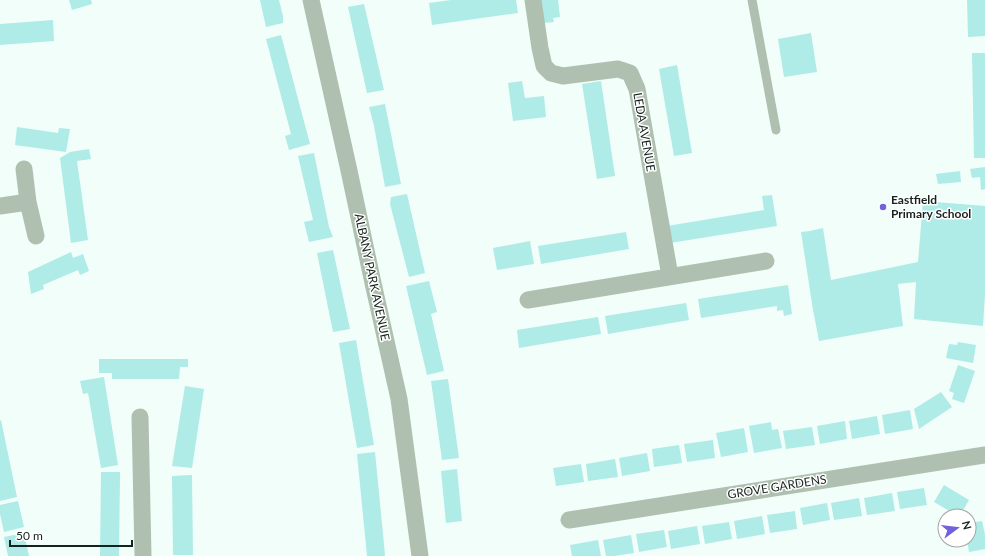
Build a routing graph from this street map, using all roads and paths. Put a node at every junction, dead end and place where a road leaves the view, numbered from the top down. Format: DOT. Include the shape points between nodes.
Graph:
graph roads {
  1 [pos="311,0"];
  2 [pos="533,0"];
  3 [pos="752,0"];
  4 [pos="776,130"];
  5 [pos="24,169"];
  6 [pos="28,202"];
  7 [pos="0,206"];
  8 [pos="36,236"];
  9 [pos="766,261"];
  10 [pos="670,276"];
  11 [pos="528,300"];
  12 [pos="140,418"];
  13 [pos="985,455"];
  14 [pos="569,520"];
  15 [pos="143,556"];
  16 [pos="420,556"];
  1 -- 16 [label="street, ALBANY PARK AVENUE" via="399,399"];
  2 -- 10 [label="street, LEDA AVENUE" via="544,66 551,73 563,76 618,68 630,73 637,89"];
  3 -- 4 [label="lane"];
  5 -- 6 [label="street"];
  6 -- 7 [label="street"];
  6 -- 8 [label="street"];
  9 -- 10 [label="street"];
  10 -- 11 [label="street"];
  12 -- 15 [label="street"];
  13 -- 14 [label="street, GROVE GARDENS"];
}
